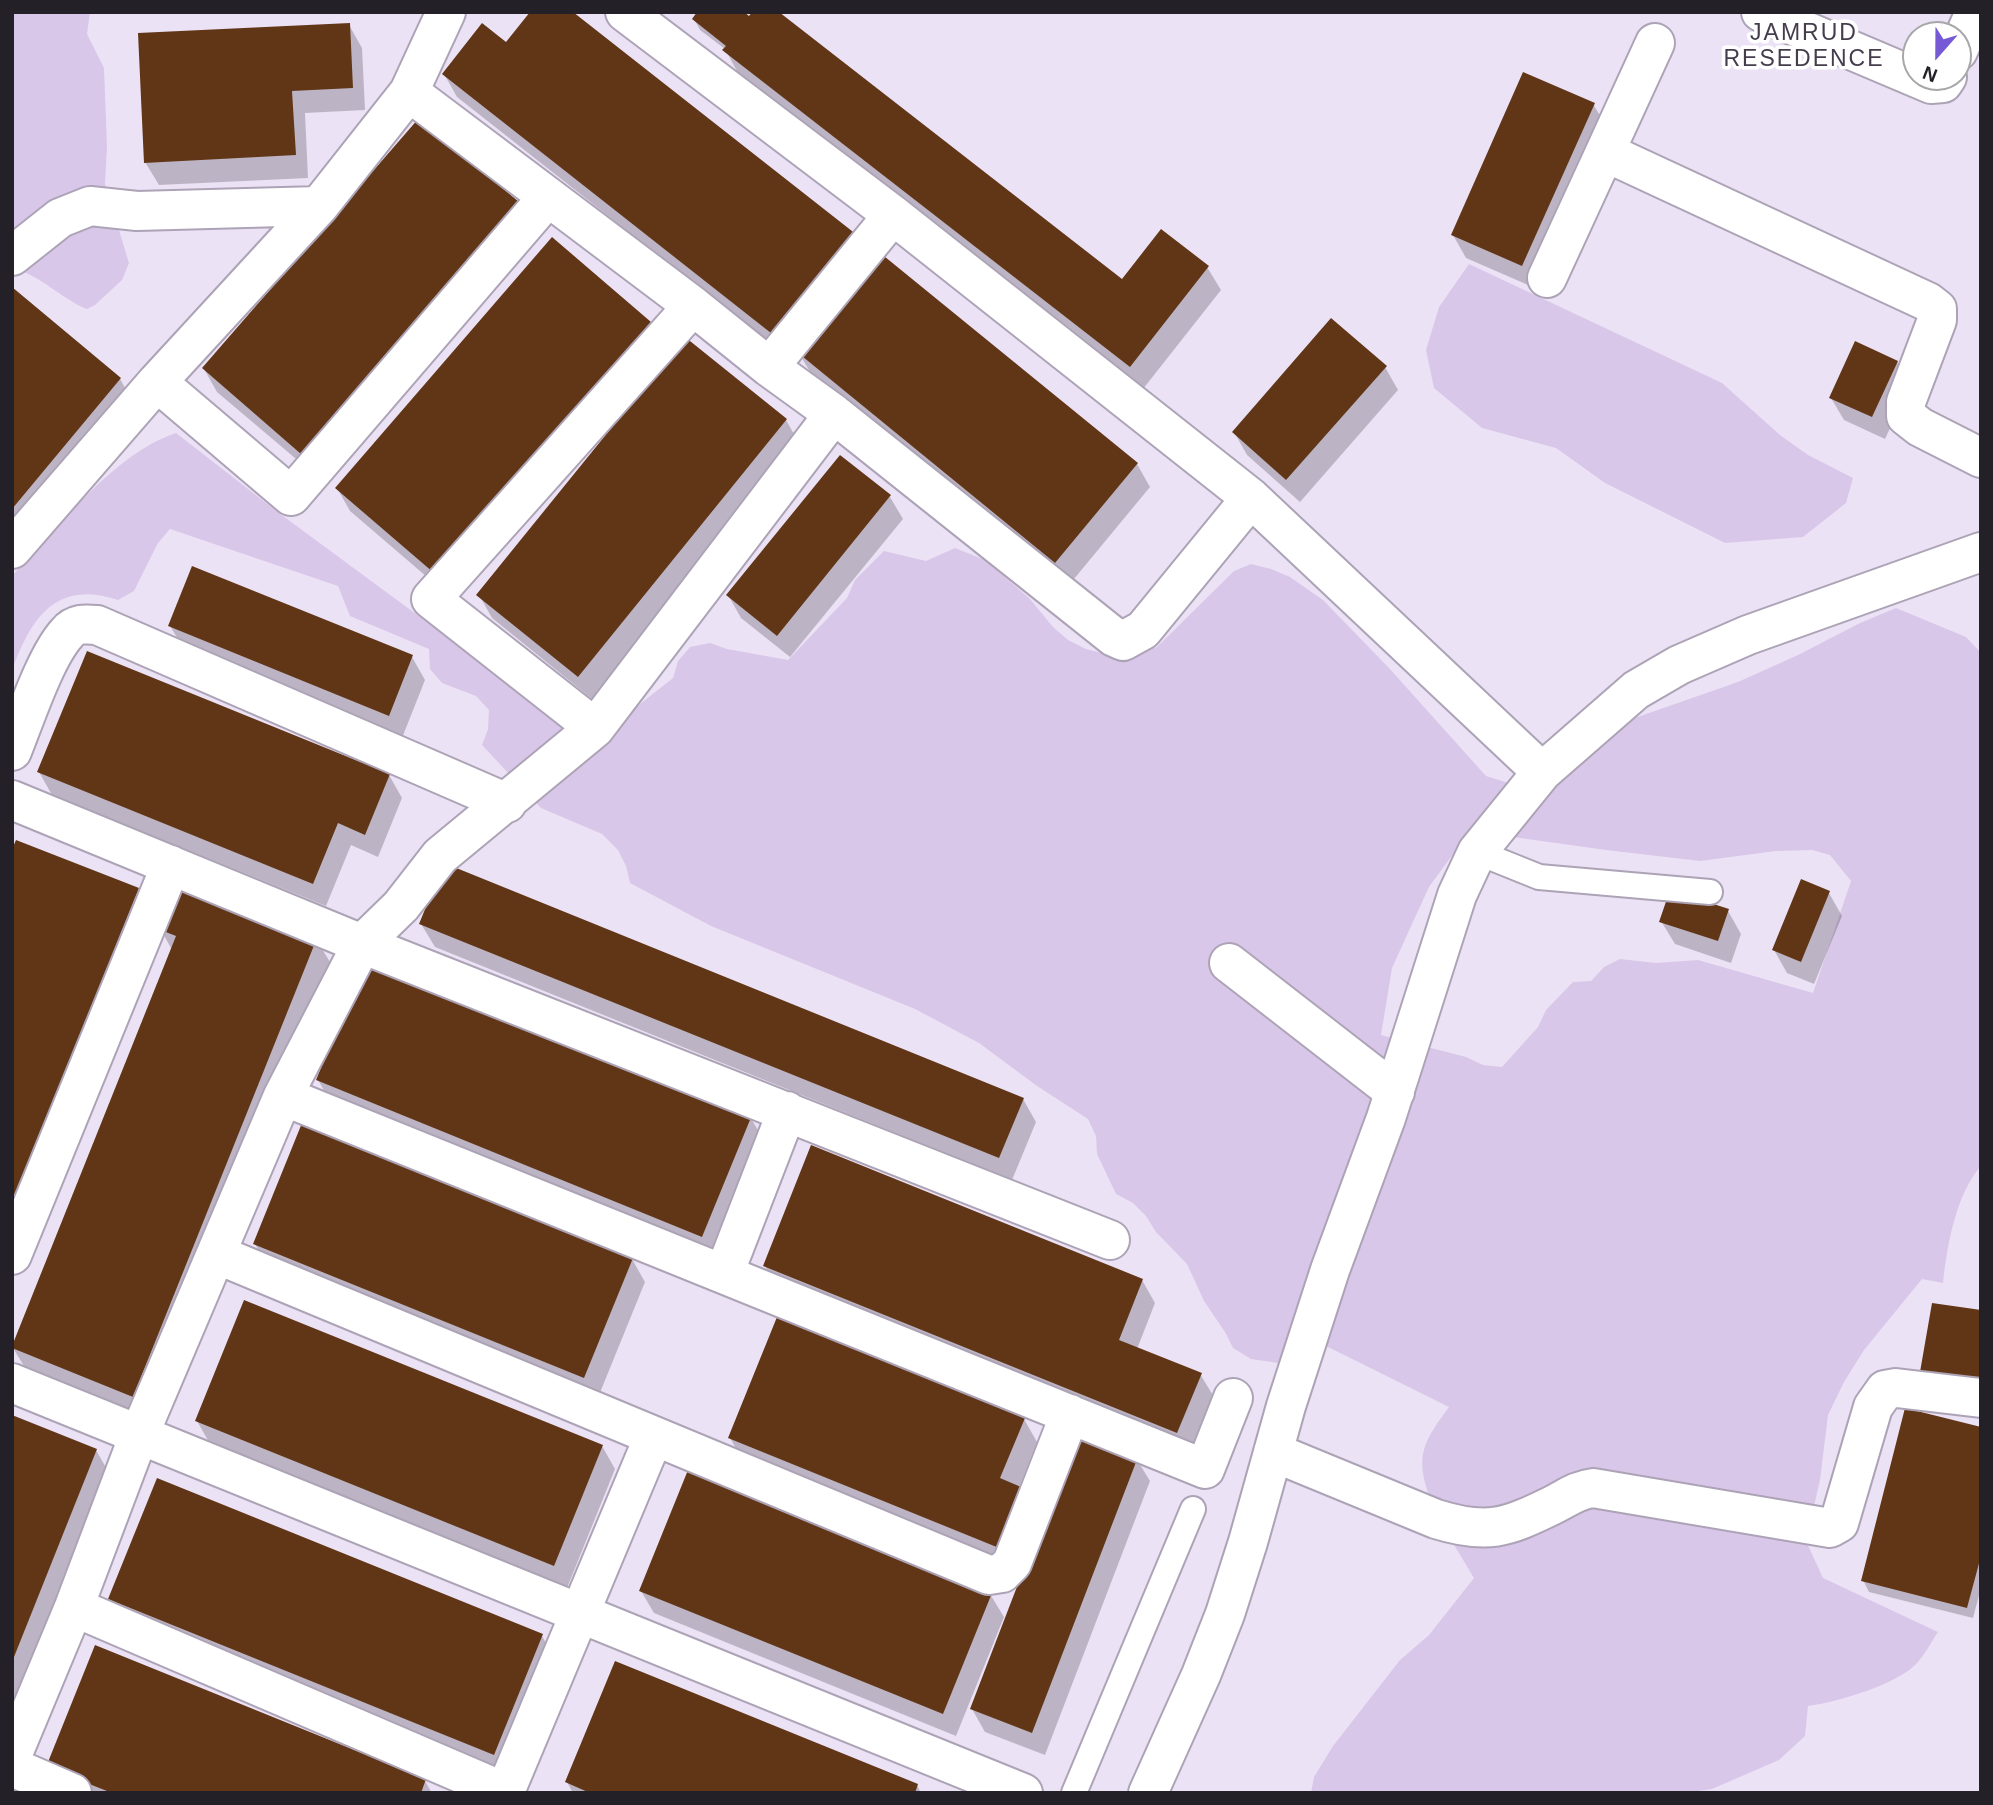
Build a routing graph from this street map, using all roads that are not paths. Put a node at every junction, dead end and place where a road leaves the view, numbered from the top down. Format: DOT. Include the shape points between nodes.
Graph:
graph roads {
  1 [pos="446,12"];
  2 [pos="625,12"];
  3 [pos="1761,12"];
  4 [pos="1800,20"];
  5 [pos="1655,43"];
  6 [pos="1902,70"];
  7 [pos="409,92"];
  8 [pos="1605,152"];
  9 [pos="548,197"];
  10 [pos="319,206"];
  11 [pos="893,215"];
  12 [pos="12,256"];
  13 [pos="1547,278"];
  14 [pos="692,306"];
  15 [pos="769,367"];
  16 [pos="158,382"];
  17 [pos="834,414"];
  18 [pos="1981,458"];
  19 [pos="1251,498"];
  20 [pos="12,549"];
  21 [pos="1981,552"];
  22 [pos="594,728"];
  23 [pos="12,751"];
  24 [pos="1542,772"];
  25 [pos="12,800"];
  26 [pos="507,803"];
  27 [pos="1477,852"];
  28 [pos="171,865"];
  29 [pos="1710,892"];
  30 [pos="362,944"];
  31 [pos="1229,963"];
  32 [pos="1395,1092"];
  33 [pos="283,1096"];
  34 [pos="787,1111"];
  35 [pos="1110,1240"];
  36 [pos="216,1254"];
  37 [pos="12,1255"];
  38 [pos="724,1274"];
  39 [pos="12,1383"];
  40 [pos="1233,1398"];
  41 [pos="1981,1398"];
  42 [pos="1070,1414"];
  43 [pos="139,1435"];
  44 [pos="654,1437"];
  45 [pos="1273,1452"];
  46 [pos="1194,1509"];
  47 [pos="74,1607"];
  48 [pos="581,1614"];
  49 [pos="12,1756"];
  50 [pos="12,1766"];
  51 [pos="506,1792"];
  52 [pos="72,1793"];
  53 [pos="1023,1793"];
  54 [pos="1074,1793"];
  55 [pos="1148,1793"];
  1 -- 7 [label="street"];
  2 -- 11 [label="street"];
  3 -- 4 [label="street"];
  4 -- 6 [label="street"];
  5 -- 8 [label="street"];
  7 -- 9 [label="street"];
  7 -- 10 [label="street"];
  8 -- 13 [label="street"];
  8 -- 18 [label="street" via="1937,309 1906,402 1906,416 1920,428"];
  9 -- 14 [label="street"];
  9 -- 16 [label="street" via="291,496"];
  10 -- 12 [label="street" via="137,211 90,206 60,218"];
  10 -- 16 [label="street"];
  11 -- 15 [label="street"];
  11 -- 19 [label="street"];
  14 -- 15 [label="street"];
  14 -- 22 [label="street" via="431,599"];
  15 -- 17 [label="street"];
  16 -- 20 [label="street"];
  17 -- 19 [label="street" via="1123,641 1143,629"];
  17 -- 22 [label="street"];
  19 -- 24 [label="street"];
  21 -- 24 [label="street" via="1679,665 1636,690"];
  22 -- 26 [label="street"];
  23 -- 26 [label="street" via="47,665 67,631 81,624 96,625"];
  24 -- 27 [label="street"];
  25 -- 28 [label="street"];
  26 -- 30 [label="street" via="440,856 401,906"];
  27 -- 29 [label="lane" via="1539,877"];
  27 -- 32 [label="street" via="1457,895"];
  28 -- 30 [label="street"];
  28 -- 37 [label="street"];
  30 -- 33 [label="street"];
  30 -- 34 [label="street"];
  31 -- 32 [label="street"];
  32 -- 45 [label="street" via="1330,1270"];
  33 -- 36 [label="street"];
  33 -- 38 [label="street"];
  34 -- 35 [label="street"];
  34 -- 38 [label="street"];
  36 -- 43 [label="street"];
  36 -- 44 [label="street"];
  38 -- 42 [label="street"];
  39 -- 43 [label="street"];
  40 -- 42 [label="street" via="1205,1469"];
  41 -- 45 [label="street" via="1885,1390 1872,1407 1839,1523 1830,1528 1593,1488 1505,1527 1487,1530 1455,1525"];
  42 -- 44 [label="street" via="1012,1563 1002,1573 989,1575"];
  43 -- 47 [label="street"];
  43 -- 48 [label="street"];
  44 -- 48 [label="street"];
  45 -- 55 [label="street" via="1225,1614"];
  46 -- 54 [label="lane"];
  47 -- 49 [label="street"];
  47 -- 51 [label="street"];
  48 -- 51 [label="street"];
  48 -- 53 [label="street"];
  50 -- 52 [label="street"];
}
